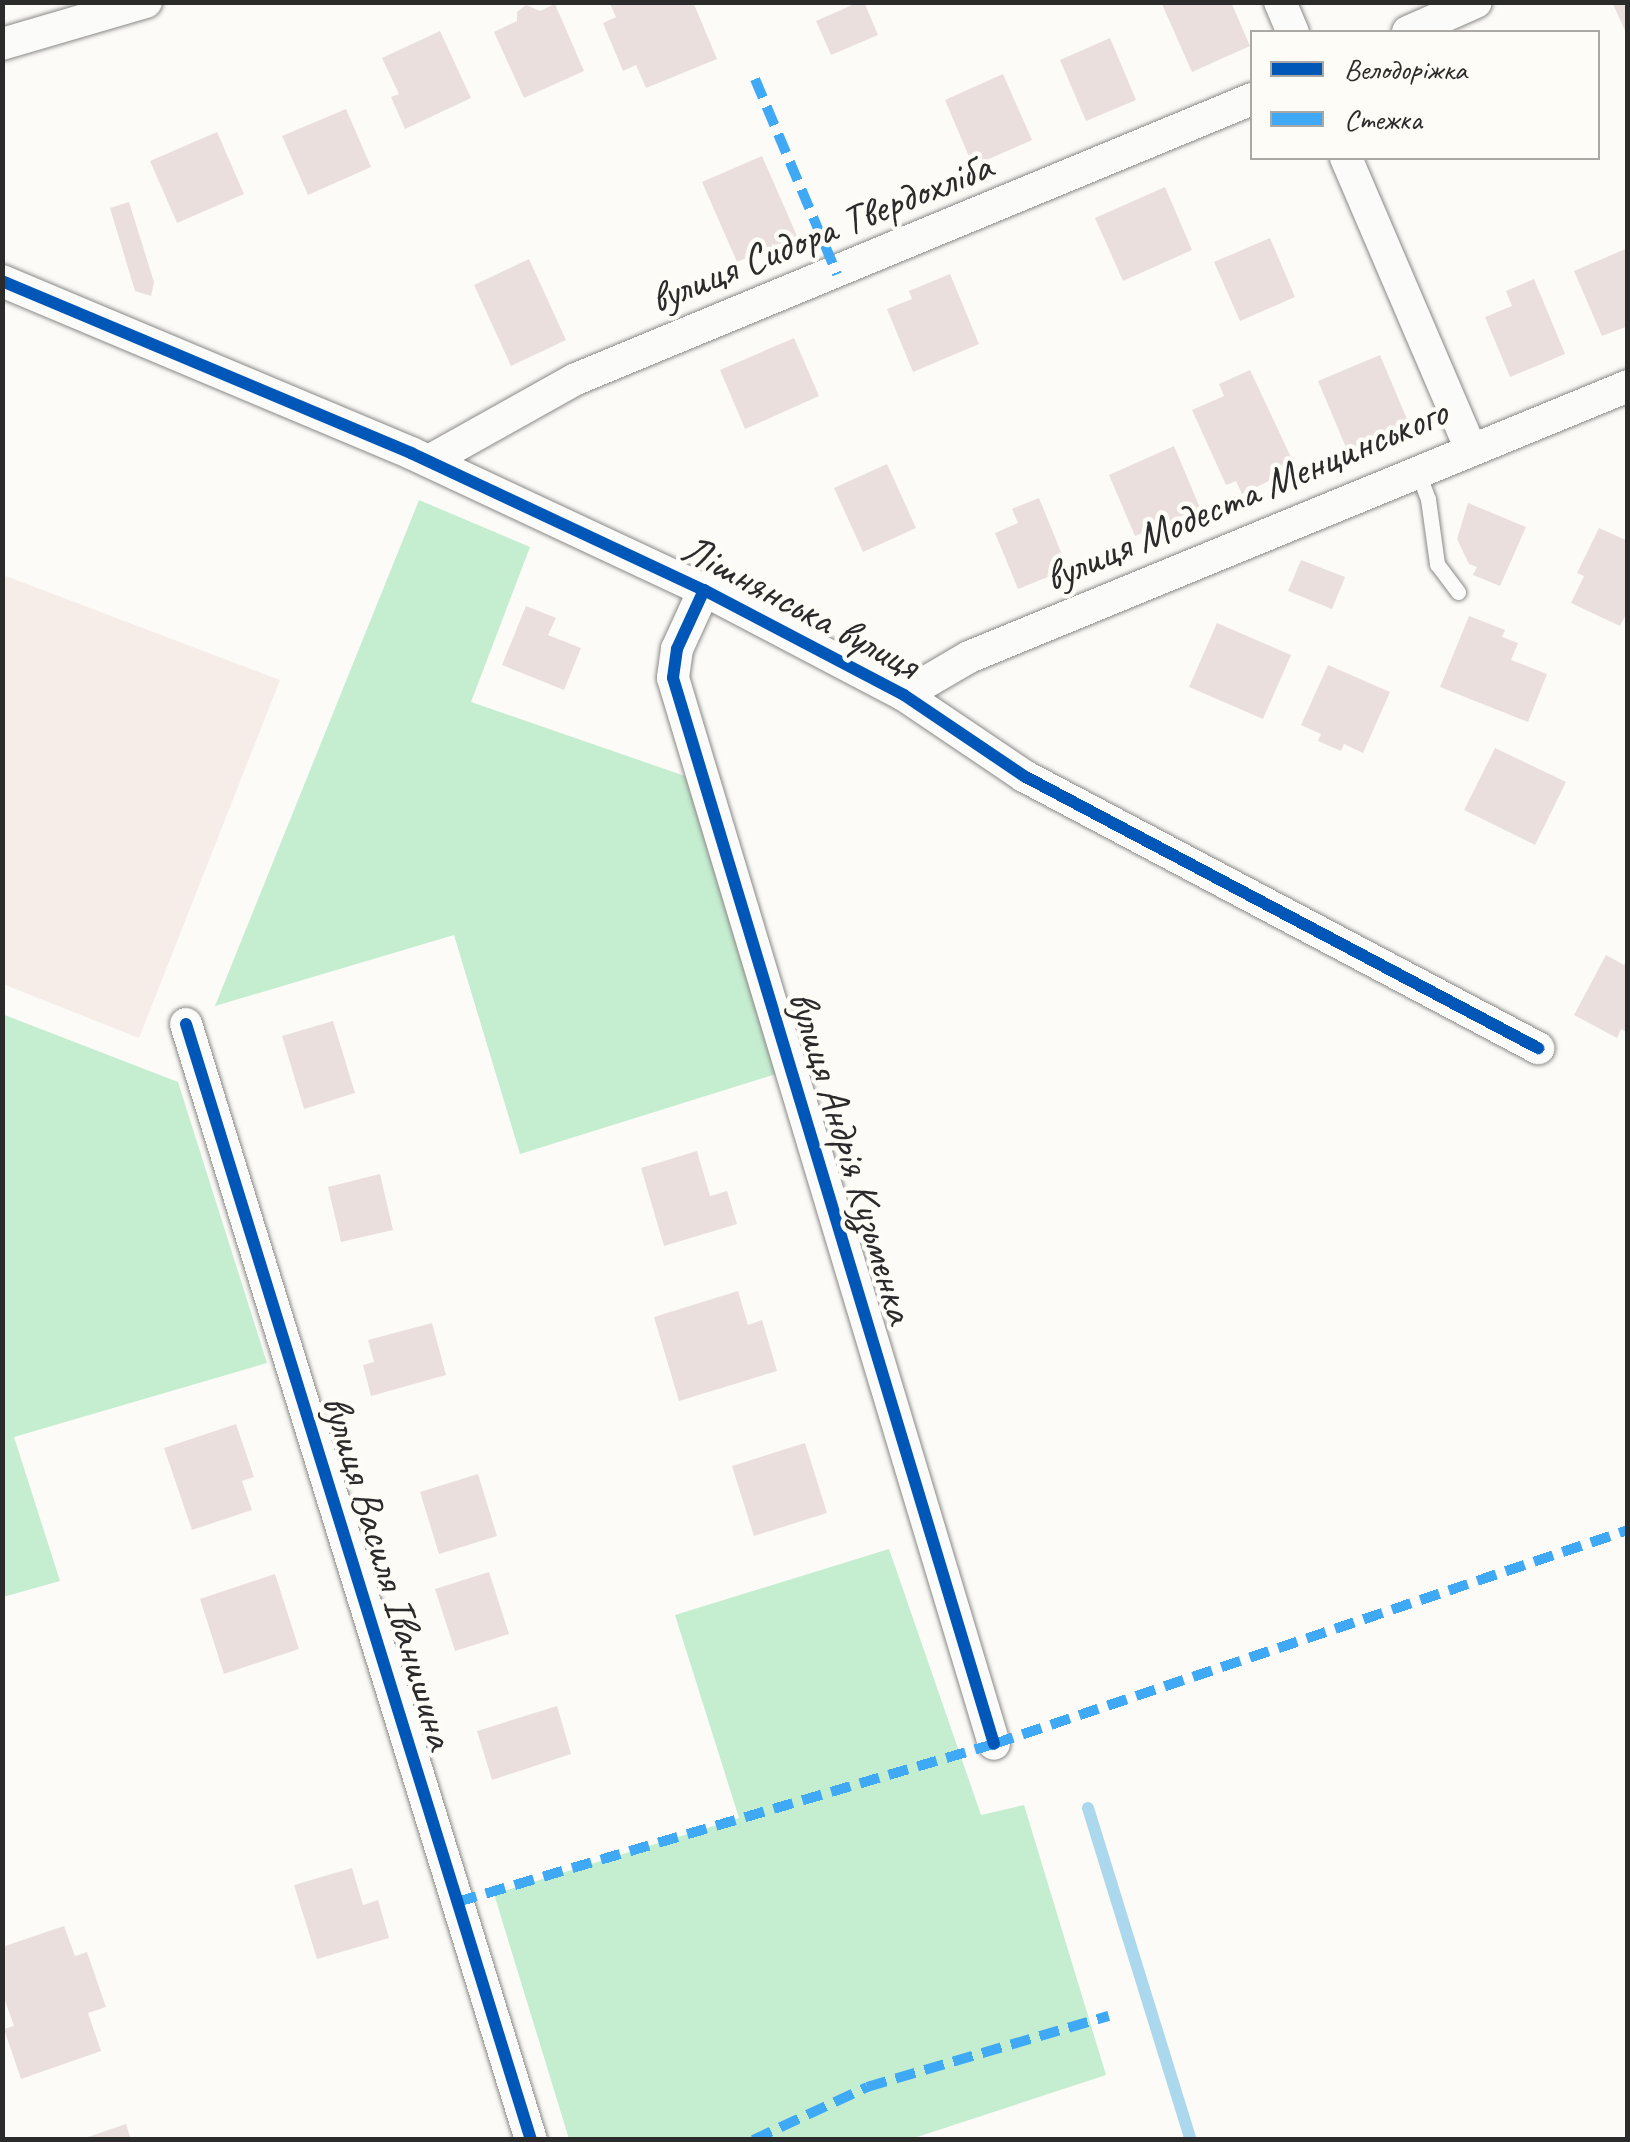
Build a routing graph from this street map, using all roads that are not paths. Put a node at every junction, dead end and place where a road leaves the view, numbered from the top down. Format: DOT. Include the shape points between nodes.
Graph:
graph roads {
  1 [pos="146,2"];
  2 [pos="1280,2"];
  3 [pos="1476,2"];
  4 [pos="1291,30"];
  5 [pos="1413,30"];
  6 [pos="2,44"];
  7 [pos="1250,100"];
  8 [pos="1347,160"];
  9 [pos="2,281"];
  10 [pos="1628,386"];
  11 [pos="1470,447"];
  12 [pos="429,461"];
  13 [pos="1416,469"];
  14 [pos="704,590"];
  15 [pos="1458,592"];
  16 [pos="904,695"];
  17 [pos="186,1024"];
  18 [pos="1538,1048"];
  19 [pos="994,1744"];
  20 [pos="531,2140"];
  1 -- 6 [label="street"];
  2 -- 4 [label="street"];
  3 -- 5 [label="street"];
  7 -- 12 [label="street, вулиця Сидора Твердохліба" via="576,379"];
  8 -- 11 [label="street"];
  9 -- 12 [label="street, Лішнянська вулиця"];
  10 -- 11 [label="street, вулиця Модеста Менцинського"];
  11 -- 13 [label="street, вулиця Модеста Менцинського"];
  12 -- 14 [label="street, Лішнянська вулиця"];
  13 -- 15 [label="lane" via="1428,499 1437,564"];
  13 -- 16 [label="street, вулиця Модеста Менцинського" via="969,657"];
  14 -- 16 [label="street, Лішнянська вулиця"];
  14 -- 19 [label="street, вулиця Андрія Кузьменка" via="677,649 673,678"];
  16 -- 18 [label="street, Лішнянська вулиця" via="1024,776"];
  17 -- 20 [label="street, вулиця Василя Іванишина"];
}
